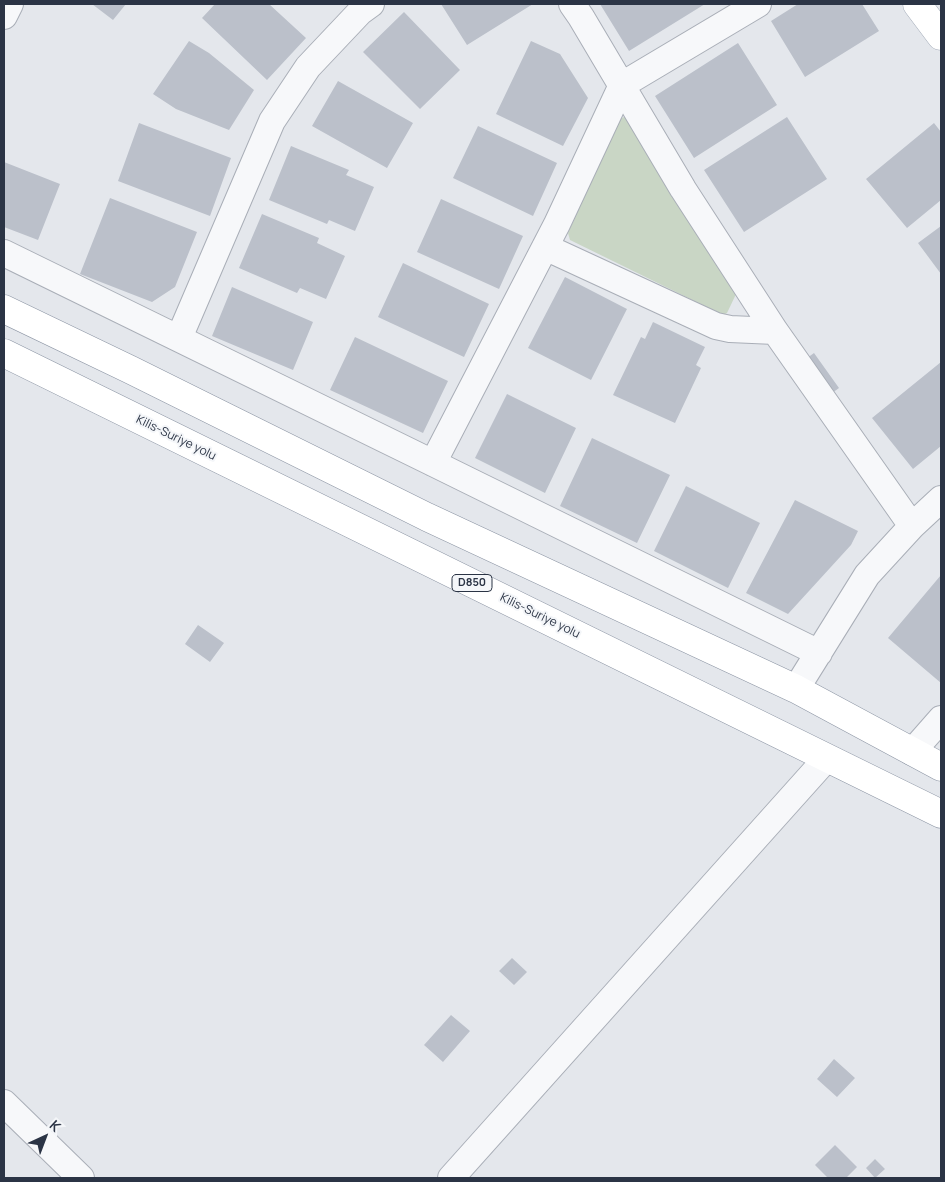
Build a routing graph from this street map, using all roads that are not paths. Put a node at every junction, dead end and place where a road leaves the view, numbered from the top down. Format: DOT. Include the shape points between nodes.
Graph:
graph roads {
  1 [pos="10,4"];
  2 [pos="371,4"];
  3 [pos="572,4"];
  4 [pos="758,4"];
  5 [pos="917,4"];
  6 [pos="4,16"];
  7 [pos="941,36"];
  8 [pos="622,85"];
  9 [pos="545,247"];
  10 [pos="4,253"];
  11 [pos="4,309"];
  12 [pos="775,331"];
  13 [pos="179,338"];
  14 [pos="4,353"];
  15 [pos="433,463"];
  16 [pos="941,499"];
  17 [pos="912,526"];
  18 [pos="819,654"];
  19 [pos="796,689"];
  20 [pos="941,719"];
  21 [pos="912,752"];
  22 [pos="827,758"];
  23 [pos="941,767"];
  24 [pos="941,814"];
  25 [pos="4,1103"];
  26 [pos="81,1178"];
  27 [pos="451,1178"];
  1 -- 6 [label="street"];
  2 -- 13 [label="street" via="308,67 272,121"];
  3 -- 8 [label="street"];
  4 -- 8 [label="street"];
  5 -- 7 [label="main road"];
  8 -- 9 [label="street"];
  8 -- 12 [label="street"];
  9 -- 12 [label="street" via="716,326"];
  9 -- 15 [label="street"];
  10 -- 13 [label="street"];
  11 -- 19 [label="main road" via="427,517"];
  12 -- 17 [label="street"];
  13 -- 15 [label="street"];
  14 -- 22 [label="main road, Kilis-Suriye yolu / D850"];
  15 -- 18 [label="street"];
  16 -- 17 [label="street"];
  17 -- 18 [label="street" via="867,575"];
  18 -- 19 [label="street"];
  19 -- 21 [label="main road"];
  20 -- 21 [label="street"];
  21 -- 23 [label="main road"];
  22 -- 24 [label="main road, Kilis-Suriye yolu / D850"];
  22 -- 27 [label="street"];
  25 -- 26 [label="street"];
}
